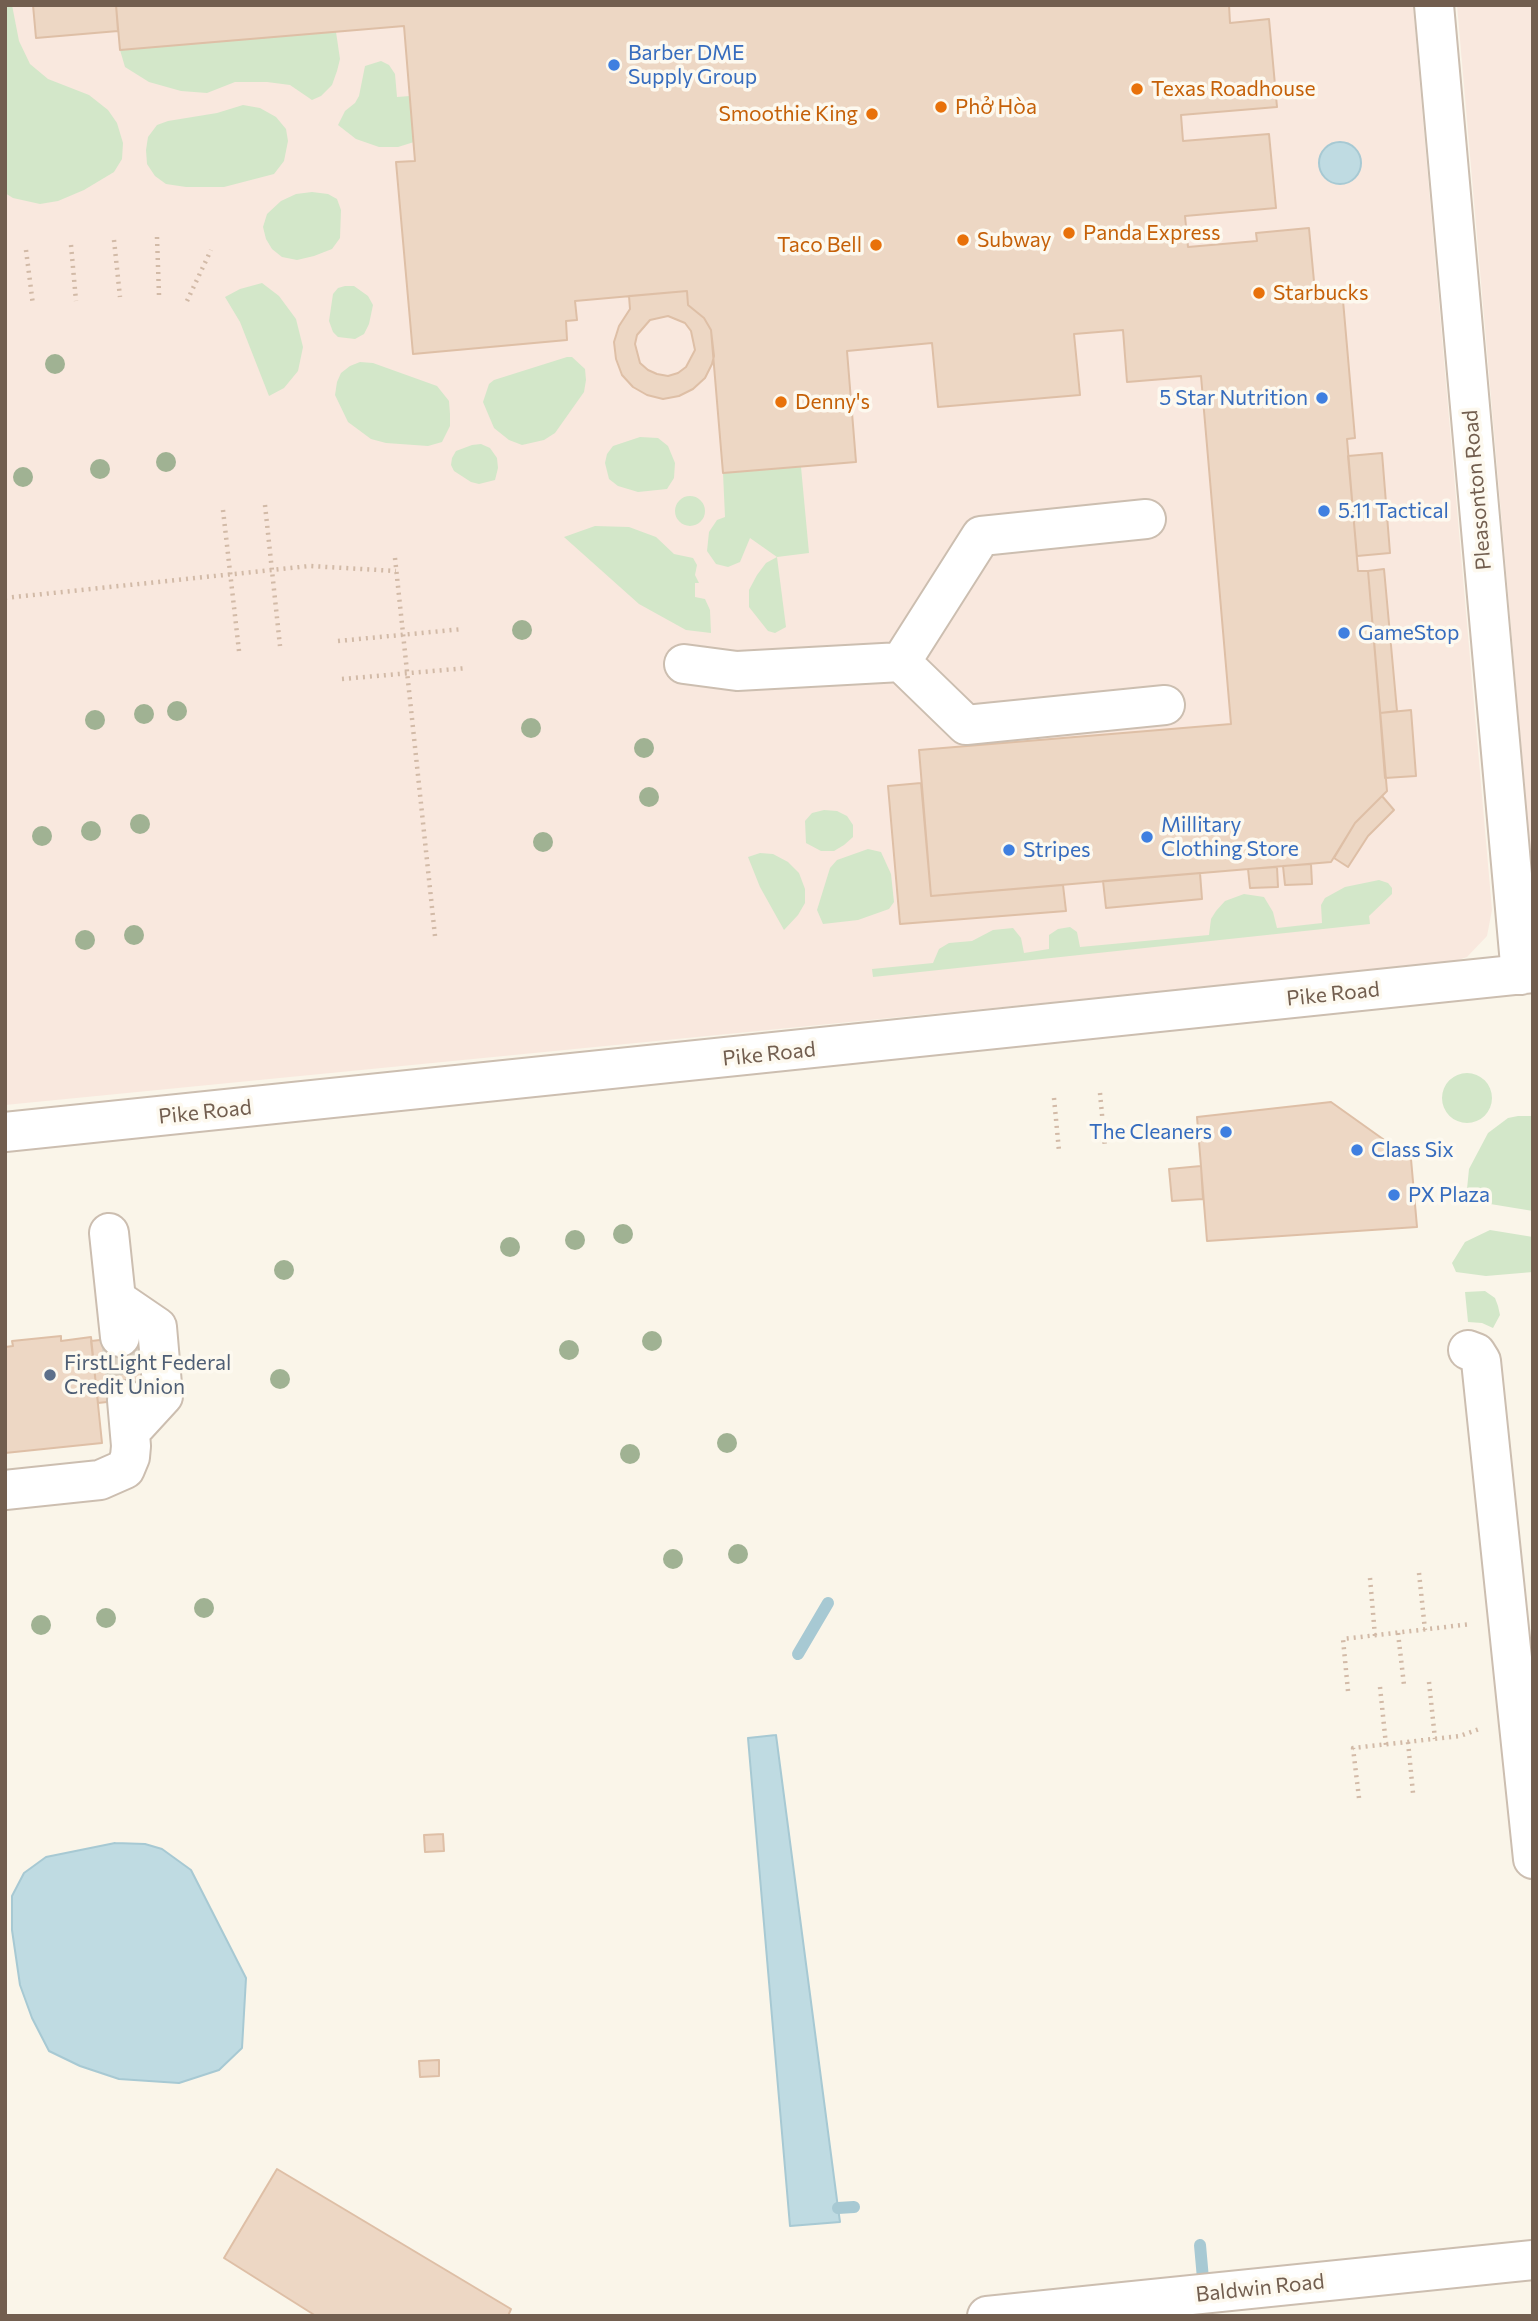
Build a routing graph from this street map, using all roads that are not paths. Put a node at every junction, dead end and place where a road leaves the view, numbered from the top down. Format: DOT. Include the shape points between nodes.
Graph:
graph roads {
  1 [pos="1434,5"];
  2 [pos="1146,519"];
  3 [pos="901,662"];
  4 [pos="684,664"];
  5 [pos="1165,705"];
  6 [pos="1527,974"];
  7 [pos="5,1132"];
  8 [pos="109,1233"];
  9 [pos="116,1299"];
  10 [pos="120,1337"];
  11 [pos="1468,1350"];
  12 [pos="5,1490"];
  13 [pos="1533,1858"];
  14 [pos="1533,2260"];
  15 [pos="987,2316"];
  1 -- 6 [label="street, Pleasonton Road"];
  2 -- 3 [label="street" via="981,536"];
  3 -- 4 [label="street" via="737,671"];
  3 -- 5 [label="street" via="966,725"];
  6 -- 7 [label="street, Pike Road"];
  8 -- 9 [label="street"];
  9 -- 10 [label="street"];
  9 -- 12 [label="street" via="157,1327 163,1396 128,1416 130,1457 125,1469 100,1480"];
  11 -- 13 [label="street" via="1481,1362"];
  14 -- 15 [label="street, Baldwin Road"];
}
